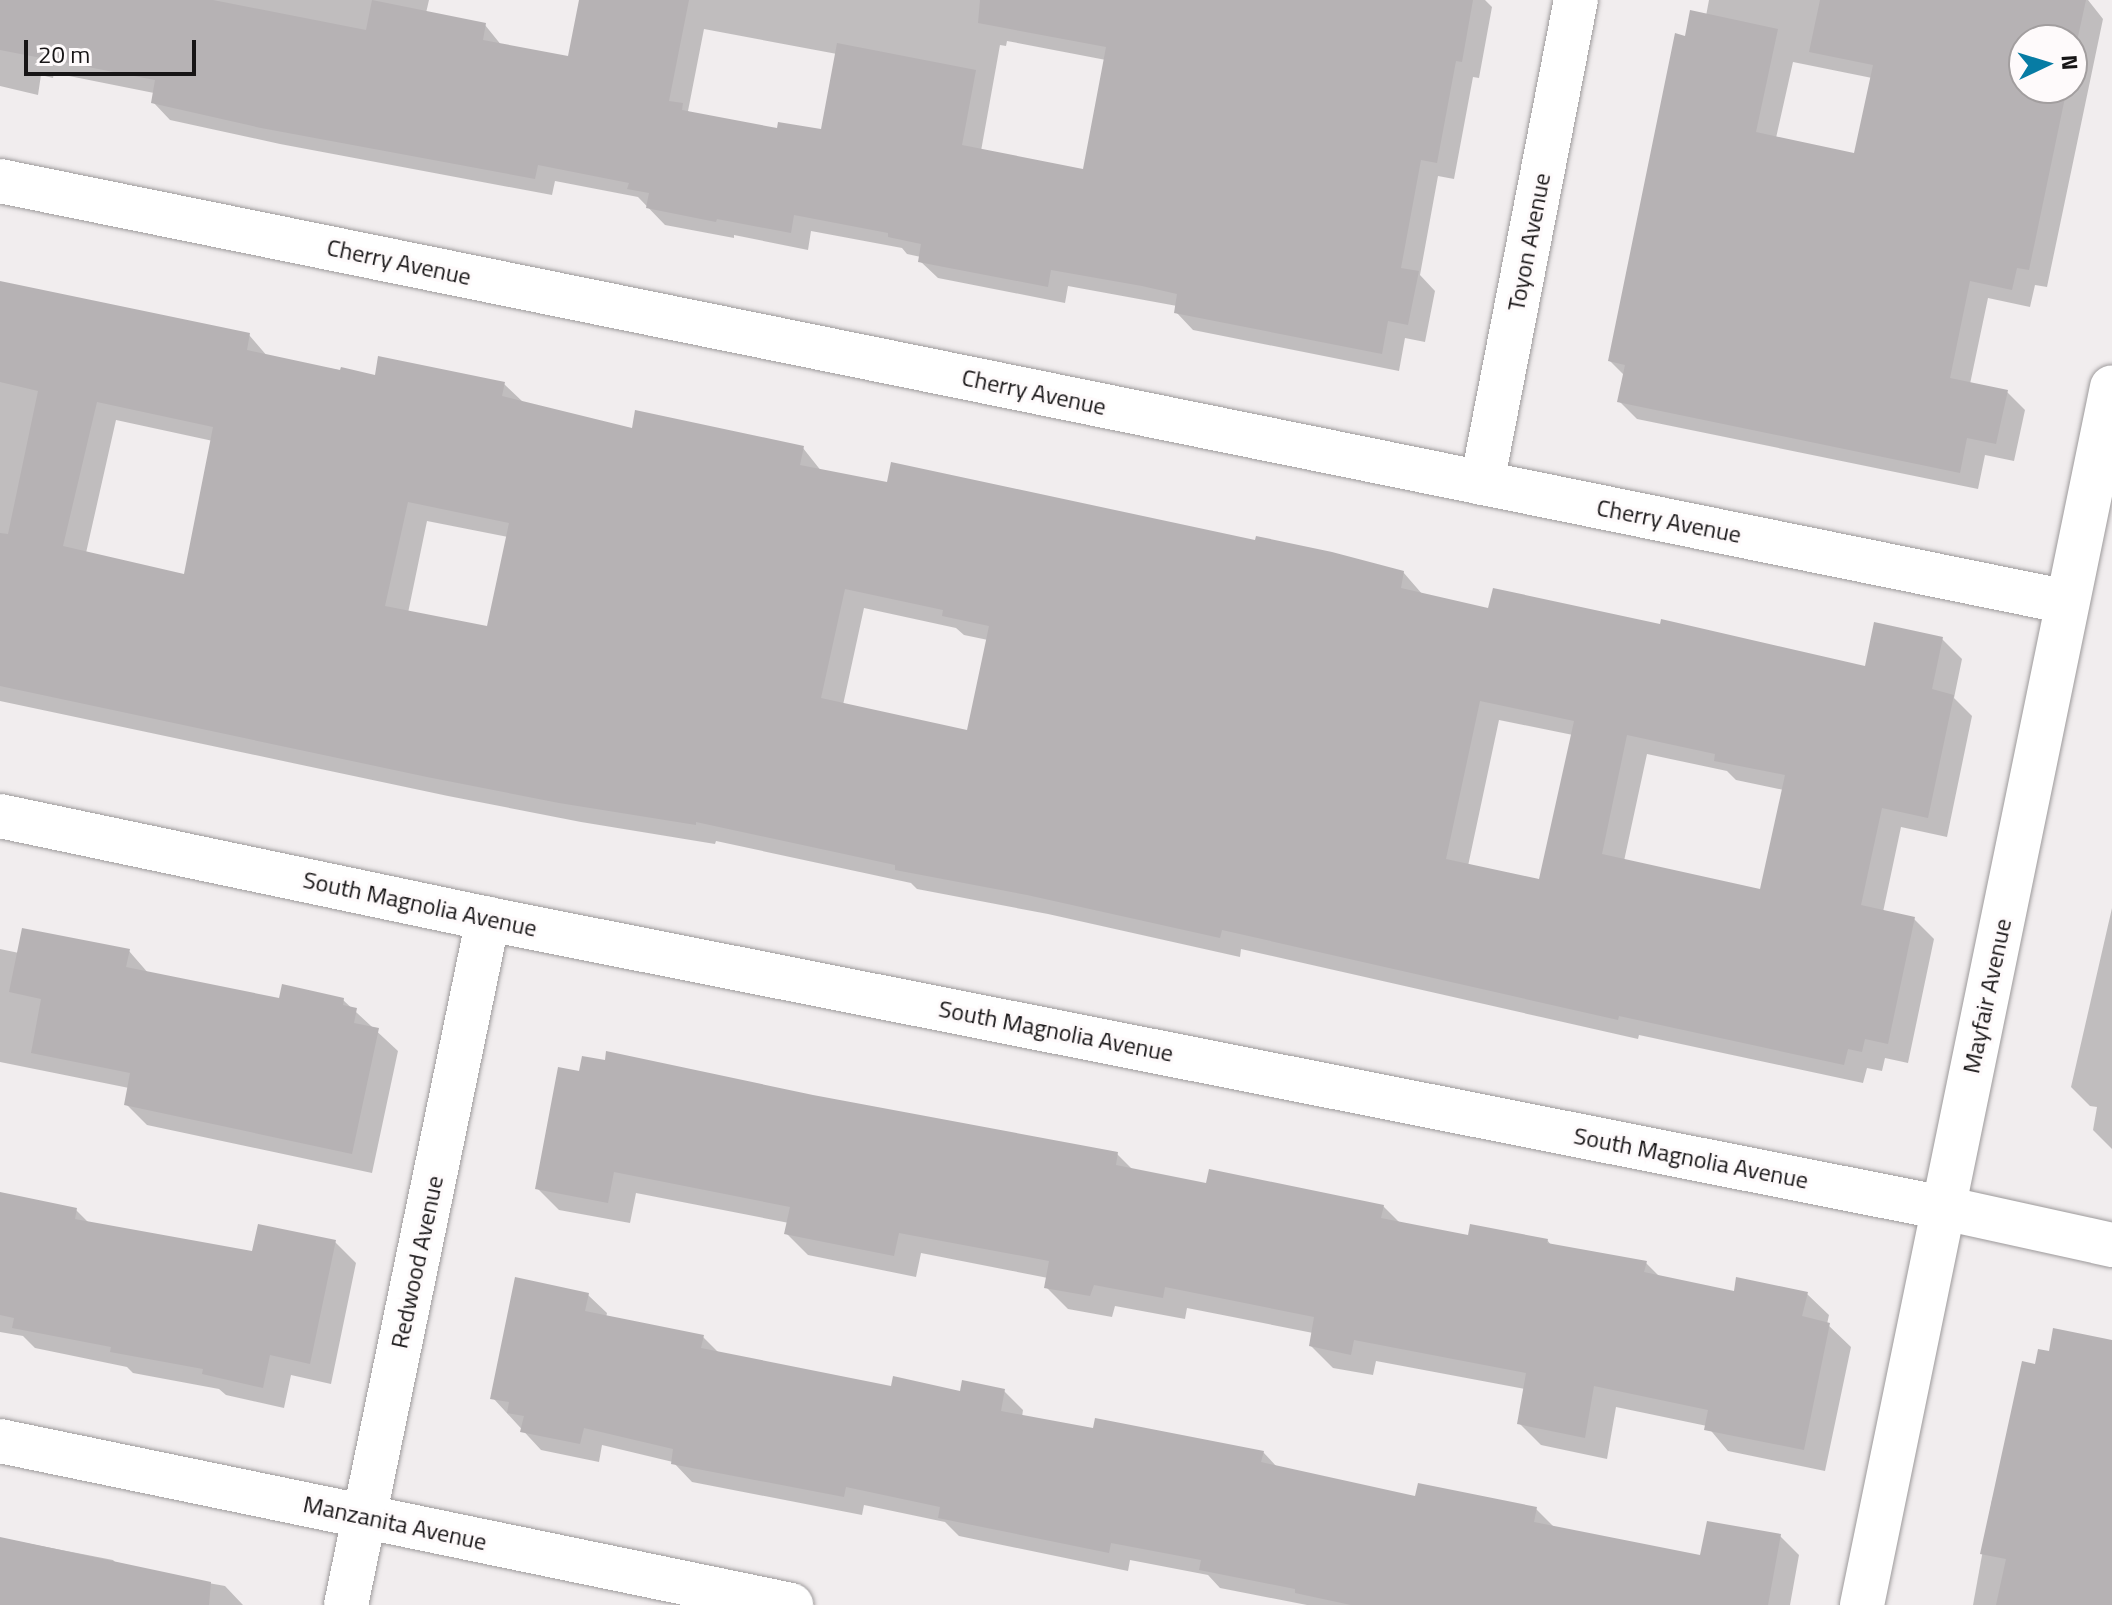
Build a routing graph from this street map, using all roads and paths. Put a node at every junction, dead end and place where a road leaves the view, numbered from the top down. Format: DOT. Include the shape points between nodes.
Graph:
graph roads {
  1 [pos="1576,0"];
  2 [pos="0,181"];
  3 [pos="2112,387"];
  4 [pos="1482,483"];
  5 [pos="2068,602"];
  6 [pos="0,816"];
  7 [pos="488,919"];
  8 [pos="1944,1208"];
  9 [pos="2112,1245"];
  10 [pos="0,1441"];
  11 [pos="365,1516"];
  12 [pos="346,1605"];
  13 [pos="791,1605"];
  14 [pos="1862,1605"];
  1 -- 4 [label="street, Toyon Avenue"];
  2 -- 4 [label="street, Cherry Avenue"];
  3 -- 5 [label="street, Mayfair Avenue"];
  4 -- 5 [label="street, Cherry Avenue"];
  5 -- 8 [label="street, Mayfair Avenue"];
  6 -- 7 [label="street, South Magnolia Avenue"];
  7 -- 8 [label="street, South Magnolia Avenue"];
  7 -- 11 [label="street, Redwood Avenue"];
  8 -- 9 [label="street, South Magnolia Avenue"];
  8 -- 14 [label="street, Mayfair Avenue"];
  10 -- 11 [label="street, Manzanita Avenue"];
  11 -- 12 [label="street, Redwood Avenue"];
  11 -- 13 [label="street, Manzanita Avenue"];
}
